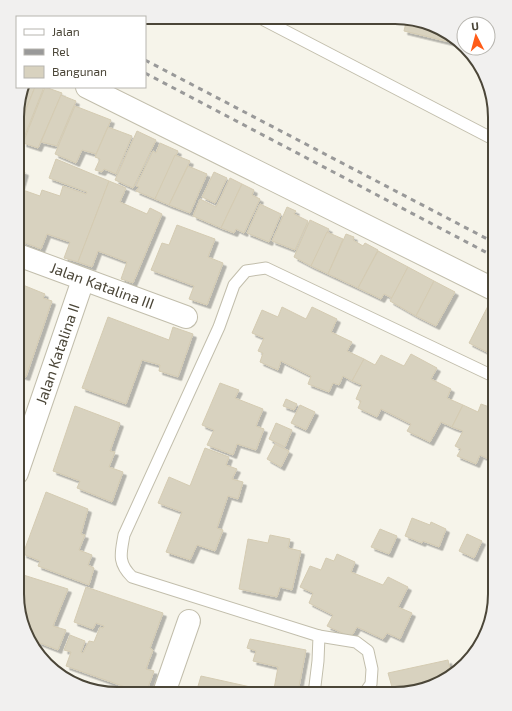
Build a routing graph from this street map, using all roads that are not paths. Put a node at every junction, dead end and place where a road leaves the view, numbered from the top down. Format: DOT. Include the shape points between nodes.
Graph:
graph roads {
  1 [pos="272,24"];
  2 [pos="89,88"];
  3 [pos="488,136"];
  4 [pos="24,257"];
  5 [pos="83,280"];
  6 [pos="488,287"];
  7 [pos="186,317"];
  8 [pos="488,374"];
  9 [pos="24,453"];
  10 [pos="189,622"];
  11 [pos="319,636"];
  12 [pos="166,687"];
  13 [pos="315,687"];
  14 [pos="369,687"];
  1 -- 3 [label="lane"];
  2 -- 6 [label="street"];
  4 -- 5 [label="street, Jalan Katalina III"];
  5 -- 7 [label="street, Jalan Katalina III"];
  5 -- 9 [label="street, Jalan Katalina II"];
  8 -- 11 [label="lane" via="266,268 246,271 234,285 219,327 124,535 121,554 124,569 132,576"];
  10 -- 12 [label="street"];
  11 -- 13 [label="lane"];
  11 -- 14 [label="lane" via="356,642 368,652 372,669"];
}
